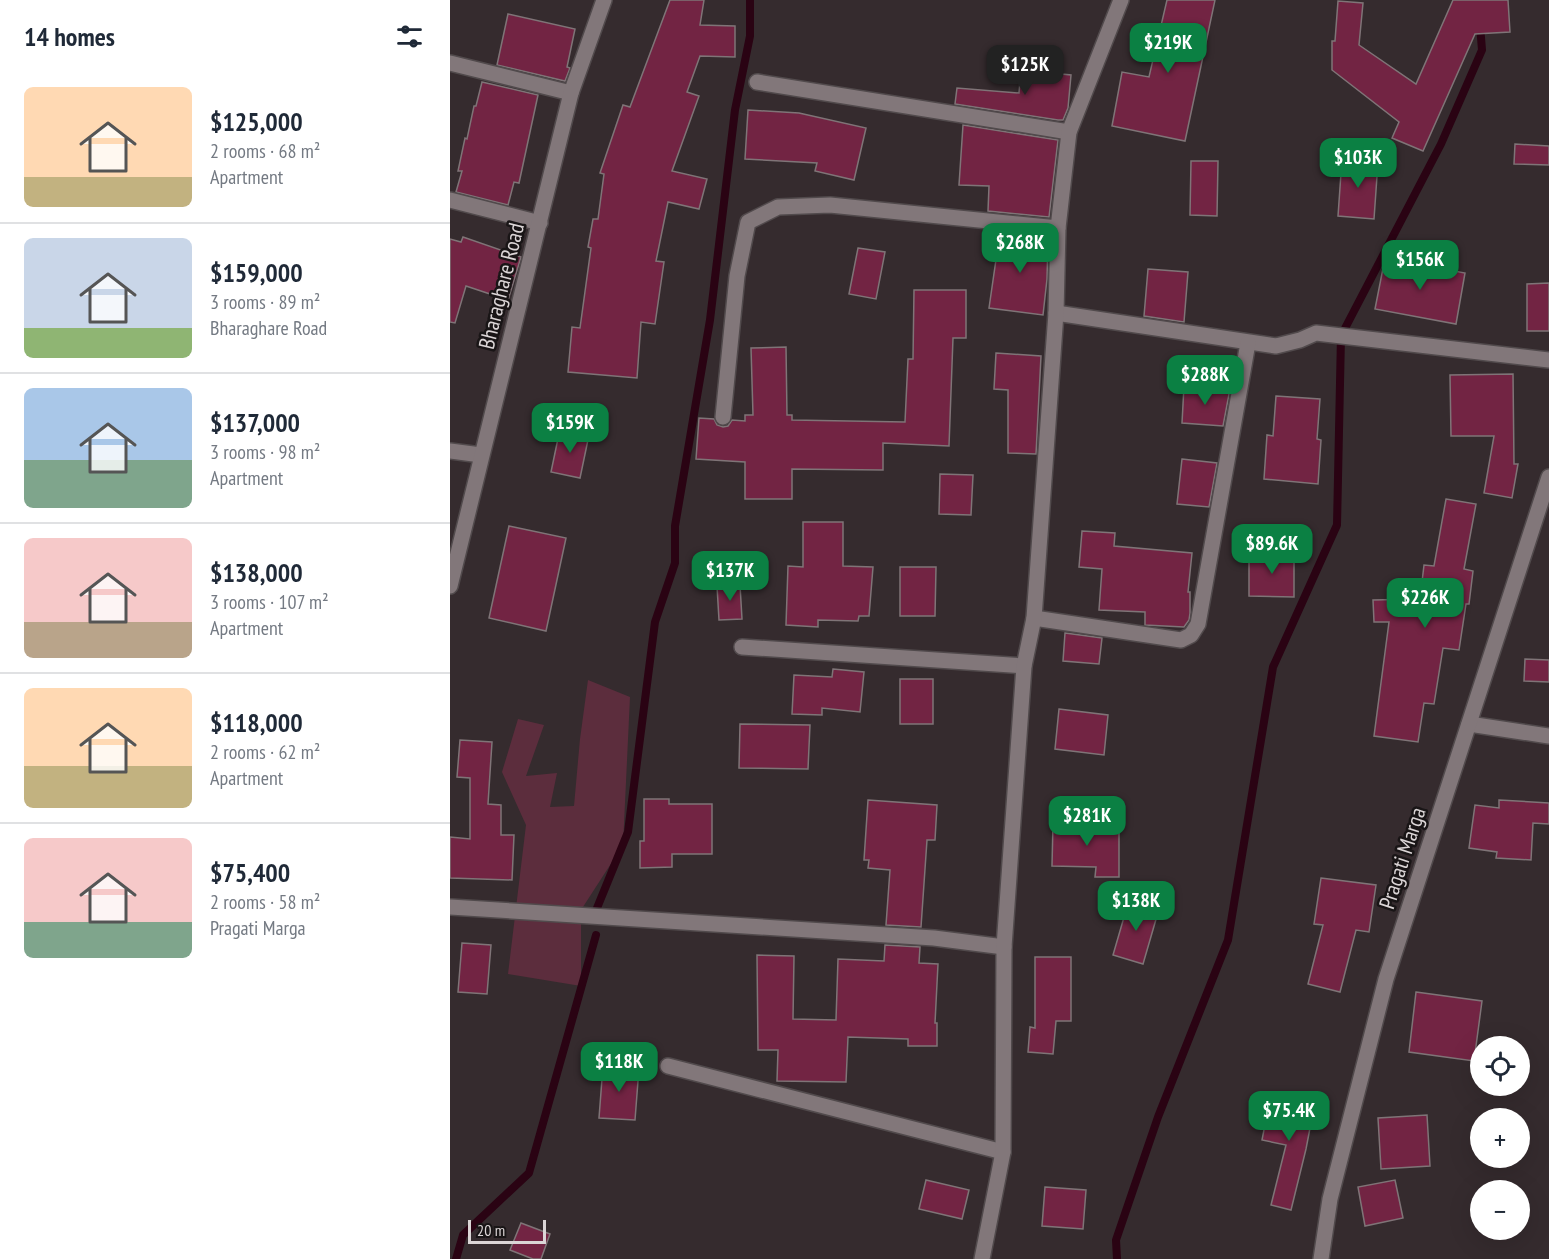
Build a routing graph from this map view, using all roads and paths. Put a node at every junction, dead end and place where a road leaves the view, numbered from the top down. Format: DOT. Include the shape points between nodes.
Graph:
graph roads {
  1 [pos="604,0"];
  2 [pos="1121,0"];
  3 [pos="450,63"];
  4 [pos="757,82"];
  5 [pos="572,93"];
  6 [pos="1069,132"];
  7 [pos="450,200"];
  8 [pos="540,223"];
  9 [pos="1058,228"];
  10 [pos="1056,313"];
  11 [pos="1248,343"];
  12 [pos="1549,360"];
  13 [pos="723,417"];
  14 [pos="450,451"];
  15 [pos="481,455"];
  16 [pos="1549,477"];
  17 [pos="451,577"];
  18 [pos="1035,618"];
  19 [pos="742,647"];
  20 [pos="1024,666"];
  21 [pos="1469,724"];
  22 [pos="1549,736"];
  23 [pos="450,907"];
  24 [pos="1004,947"];
  25 [pos="668,1066"];
  26 [pos="1003,1152"];
  27 [pos="982,1259"];
  28 [pos="1321,1259"];
  1 -- 5 [label="street, Bharaghare Road"];
  2 -- 6 [label="street"];
  3 -- 5 [label="street"];
  4 -- 6 [label="street"];
  5 -- 8 [label="street, Bharaghare Road"];
  6 -- 9 [label="street"];
  7 -- 8 [label="street"];
  8 -- 15 [label="street, Bharaghare Road"];
  9 -- 10 [label="street"];
  9 -- 13 [label="street" via="830,205 778,207 747,222 737,276"];
  10 -- 11 [label="street"];
  10 -- 18 [label="street"];
  11 -- 12 [label="street" via="1276,346 1316,333"];
  11 -- 18 [label="street" via="1198,624 1191,635 1181,640"];
  14 -- 15 [label="street"];
  15 -- 17 [label="street, Bharaghare Road"];
  16 -- 21 [label="street, Pragati Marga"];
  18 -- 20 [label="street"];
  19 -- 20 [label="street"];
  20 -- 24 [label="street"];
  21 -- 22 [label="street"];
  21 -- 28 [label="street, Pragati Marga" via="1386,979 1330,1199"];
  23 -- 24 [label="street" via="934,938"];
  24 -- 26 [label="street"];
  25 -- 26 [label="street"];
  26 -- 27 [label="street"];
}
